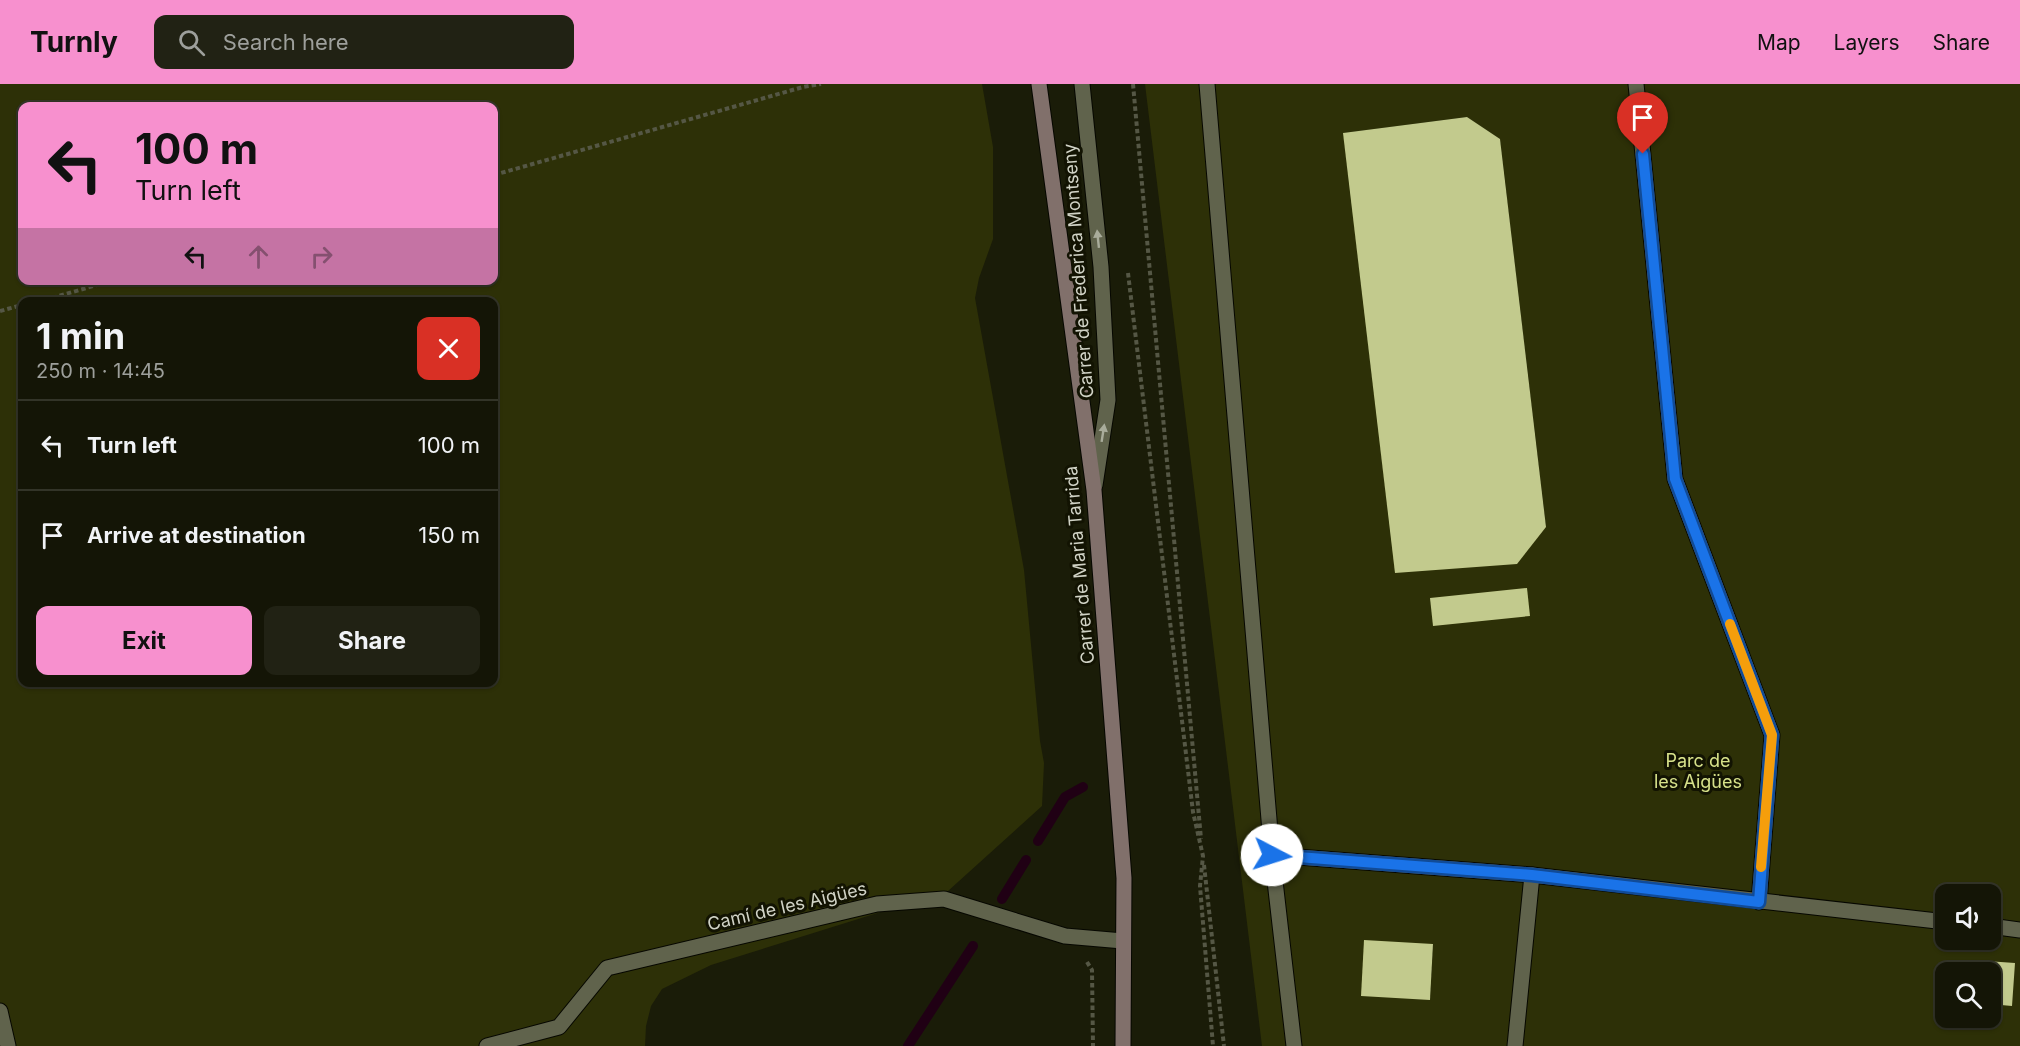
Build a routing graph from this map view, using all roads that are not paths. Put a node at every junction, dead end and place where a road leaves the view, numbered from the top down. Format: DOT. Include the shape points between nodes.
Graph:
graph roads {
  1 [pos="1039,84"];
  2 [pos="1082,84"];
  3 [pos="1207,84"];
  4 [pos="1636,84"];
  5 [pos="1094,490"];
  6 [pos="1272,855"];
  7 [pos="1532,875"];
  8 [pos="1759,902"];
  9 [pos="1935,921"];
  10 [pos="2001,927"];
  11 [pos="2020,930"];
  12 [pos="1123,941"];
  13 [pos="0,1011"];
  14 [pos="8,1046"];
  15 [pos="487,1046"];
  16 [pos="1123,1046"];
  17 [pos="1294,1046"];
  18 [pos="1515,1046"];
  1 -- 5 [label="main road, Carrer de Maria Tarrida"];
  5 -- 2 [label="street, Carrer de Frederica Montseny, one-way" via="1108,400 1101,267"];
  3 -- 6 [label="street"];
  4 -- 8 [label="street" via="1675,479 1772,735"];
  5 -- 12 [label="main road, Carrer de Maria Tarrida" via="1124,878"];
  6 -- 7 [label="street"];
  6 -- 17 [label="street"];
  7 -- 8 [label="street"];
  7 -- 18 [label="street"];
  8 -- 9 [label="street"];
  10 -- 11 [label="street"];
  12 -- 15 [label="street, Camí de les Aigües" via="1065,936 944,899 877,904 607,968 559,1027"];
  12 -- 16 [label="main road, Carrer de Maria Tarrida"];
  13 -- 14 [label="street"];
}
